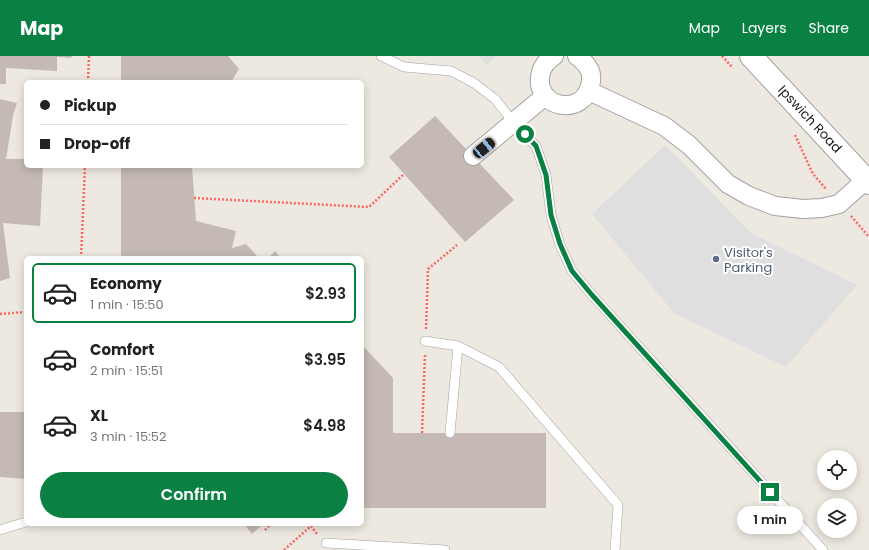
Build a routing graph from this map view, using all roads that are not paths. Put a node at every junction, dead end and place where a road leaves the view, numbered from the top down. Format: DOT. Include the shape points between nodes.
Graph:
graph roads {
  1 [pos="381,56"];
  2 [pos="554,56"];
  3 [pos="577,56"];
  4 [pos="744,64"];
  5 [pos="589,91"];
  6 [pos="545,96"];
  7 [pos="514,122"];
  8 [pos="474,156"];
  9 [pos="868,181"];
  10 [pos="425,341"];
  11 [pos="458,346"];
  12 [pos="450,433"];
  13 [pos="24,523"];
  14 [pos="0,530"];
  15 [pos="326,543"];
  16 [pos="446,550"];
  17 [pos="615,550"];
  18 [pos="823,550"];
  1 -- 7 [label="lane" via="404,68 451,71 474,82 495,99"];
  2 -- 6 [label="street" via="542,68 541,87"];
  3 -- 5 [label="street" via="585,61 590,71 592,80"];
  4 -- 9 [label="street, Ipswich Road"];
  5 -- 6 [label="street" via="584,98 568,106 558,104"];
  5 -- 9 [label="street" via="664,126 689,145 728,184 775,206 803,209 839,204"];
  6 -- 7 [label="street"];
  7 -- 8 [label="street"];
  7 -- 18 [label="lane" via="536,146 546,175 551,215 572,271"];
  10 -- 11 [label="lane"];
  11 -- 12 [label="lane"];
  11 -- 17 [label="lane" via="499,368 618,505"];
  13 -- 14 [label="lane"];
  15 -- 16 [label="lane"];
}
